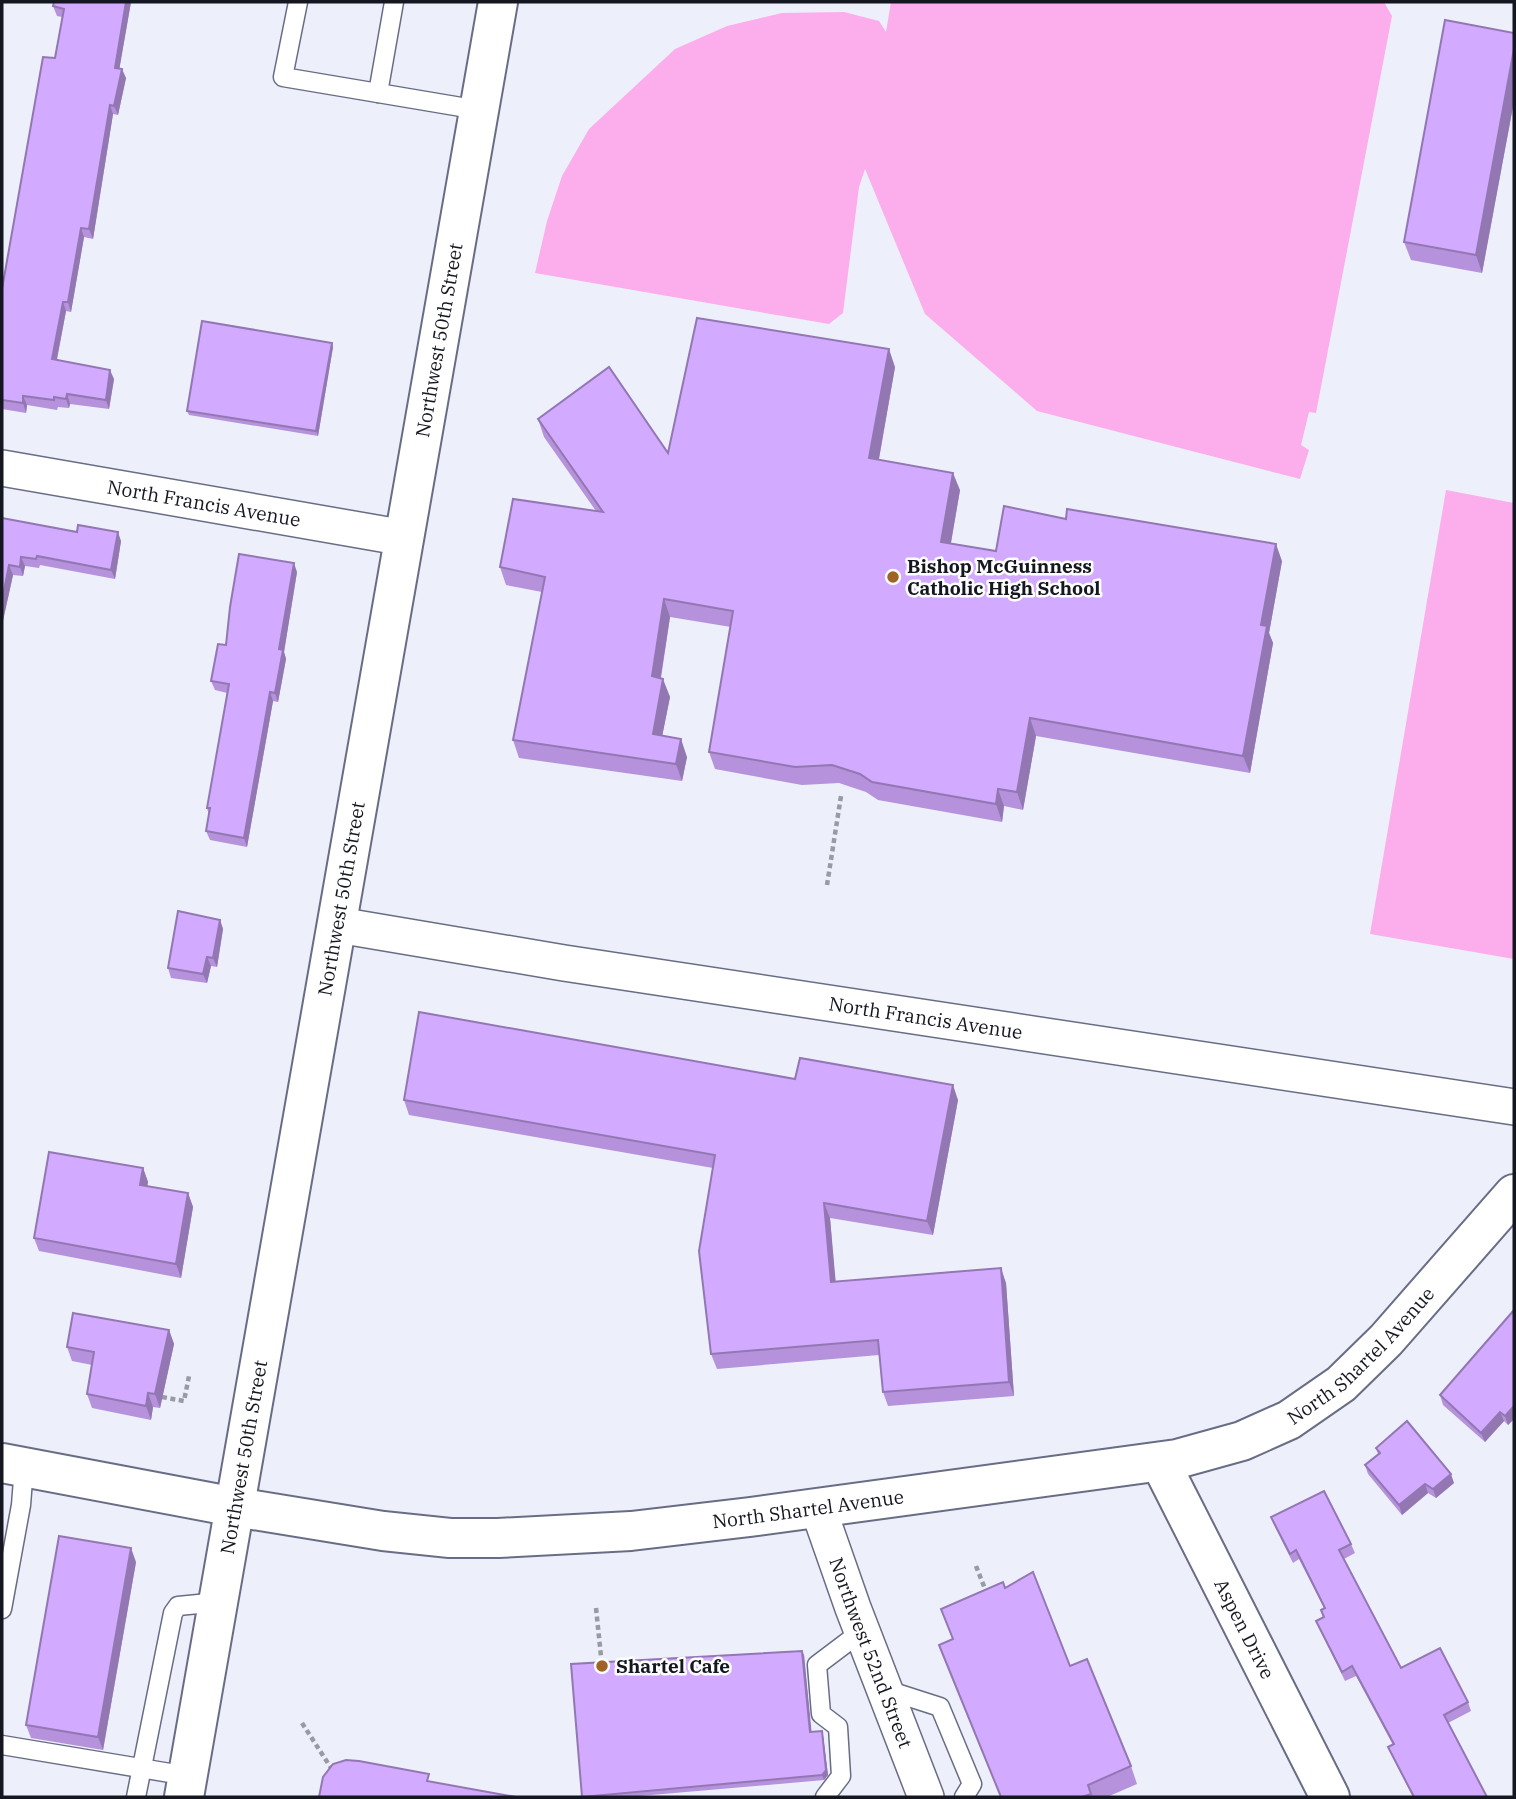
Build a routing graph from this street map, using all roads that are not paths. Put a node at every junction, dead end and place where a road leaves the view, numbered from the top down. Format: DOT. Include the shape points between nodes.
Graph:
graph roads {
  1 [pos="298,2"];
  2 [pos="394,2"];
  3 [pos="498,2"];
  4 [pos="378,93"];
  5 [pos="479,110"];
  6 [pos="2,468"];
  7 [pos="405,538"];
  8 [pos="338,925"];
  9 [pos="1514,1107"];
  10 [pos="1514,1194"];
  11 [pos="1160,1462"];
  12 [pos="13,1465"];
  13 [pos="235,1507"];
  14 [pos="818,1508"];
  15 [pos="219,1602"];
  16 [pos="2,1609"];
  17 [pos="862,1631"];
  18 [pos="883,1689"];
  19 [pos="2,1745"];
  20 [pos="142,1769"];
  21 [pos="186,1787"];
  22 [pos="136,1797"];
  23 [pos="825,1797"];
  24 [pos="926,1797"];
  25 [pos="964,1797"];
  26 [pos="1330,1797"];
  1 -- 4 [label="lane" via="283,78"];
  2 -- 4 [label="lane"];
  3 -- 5 [label="street, Northwest 50th Street"];
  4 -- 5 [label="lane"];
  5 -- 7 [label="street, Northwest 50th Street"];
  6 -- 7 [label="street, North Francis Avenue"];
  7 -- 8 [label="street, Northwest 50th Street"];
  8 -- 9 [label="street, North Francis Avenue" via="564,964"];
  8 -- 13 [label="street, Northwest 50th Street"];
  10 -- 11 [label="street, North Shartel Avenue" via="1386,1340 1341,1384 1289,1420 1242,1441"];
  11 -- 14 [label="street, North Shartel Avenue"];
  11 -- 26 [label="street, Aspen Drive"];
  12 -- 13 [label="street, North Shartel Avenue"];
  12 -- 16 [label="lane" via="21,1505"];
  13 -- 14 [label="street, North Shartel Avenue" via="450,1538 631,1531"];
  13 -- 15 [label="street, Northwest 50th Street"];
  14 -- 17 [label="street, Northwest 52nd Street"];
  15 -- 20 [label="lane" via="178,1606 173,1613"];
  15 -- 21 [label="street, Northwest 50th Street"];
  17 -- 18 [label="street, Northwest 52nd Street"];
  17 -- 23 [label="lane" via="817,1665 821,1714 838,1727 841,1776"];
  18 -- 24 [label="street, Northwest 52nd Street"];
  18 -- 25 [label="lane" via="940,1707 972,1784"];
  19 -- 20 [label="lane"];
  20 -- 21 [label="lane"];
  20 -- 22 [label="lane"];
}
